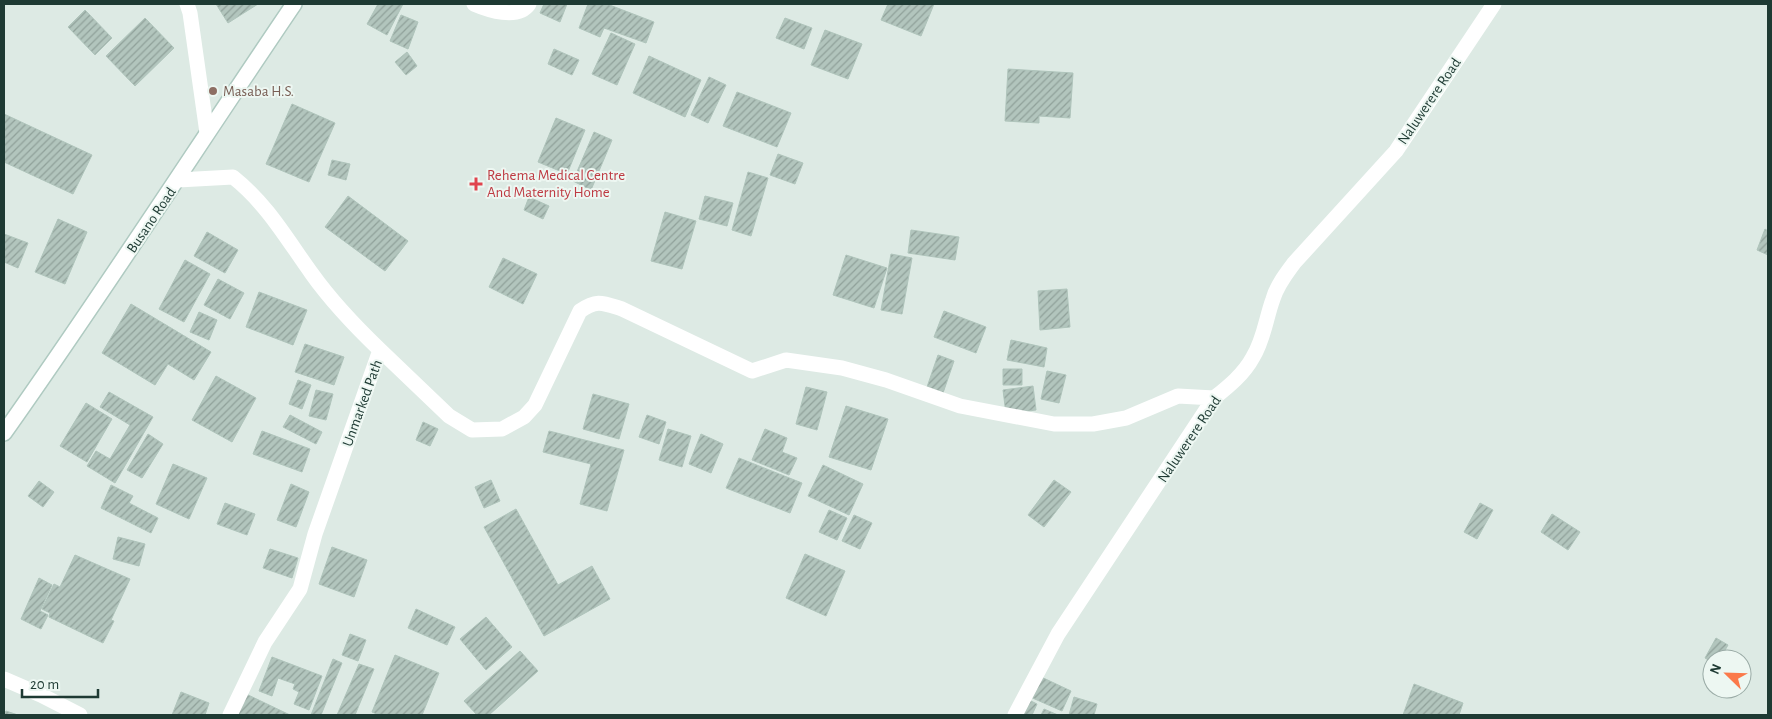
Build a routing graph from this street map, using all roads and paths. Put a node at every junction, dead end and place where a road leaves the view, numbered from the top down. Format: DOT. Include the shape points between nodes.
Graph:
graph roads {
  1 [pos="187,4"];
  2 [pos="294,4"];
  3 [pos="474,4"];
  4 [pos="529,4"];
  5 [pos="1494,4"];
  6 [pos="207,133"];
  7 [pos="178,180"];
  8 [pos="380,350"];
  9 [pos="1214,398"];
  10 [pos="4,433"];
  11 [pos="4,679"];
  12 [pos="80,715"];
  13 [pos="230,715"];
  14 [pos="1015,715"];
  1 -- 6 [label="street"];
  2 -- 6 [label="street, Busano Road"];
  3 -- 4 [label="street" via="509,12 521,10"];
  5 -- 9 [label="street, Naluwerere Road" via="1396,151 1280,282 1253,358 1241,374"];
  6 -- 7 [label="street, Busano Road"];
  7 -- 8 [label="street, Unmarked Path" via="233,177 255,194 340,311"];
  7 -- 10 [label="street, Busano Road"];
  8 -- 9 [label="street" via="449,416 472,430 502,429 524,417 535,405 580,311 591,303 602,302 752,371 786,360 842,368 960,406 1054,424 1093,424 1126,418 1178,396"];
  8 -- 13 [label="street, Unmarked Path" via="315,534 300,589 265,642"];
  9 -- 14 [label="street, Naluwerere Road" via="1058,634"];
  11 -- 12 [label="street"];
}
